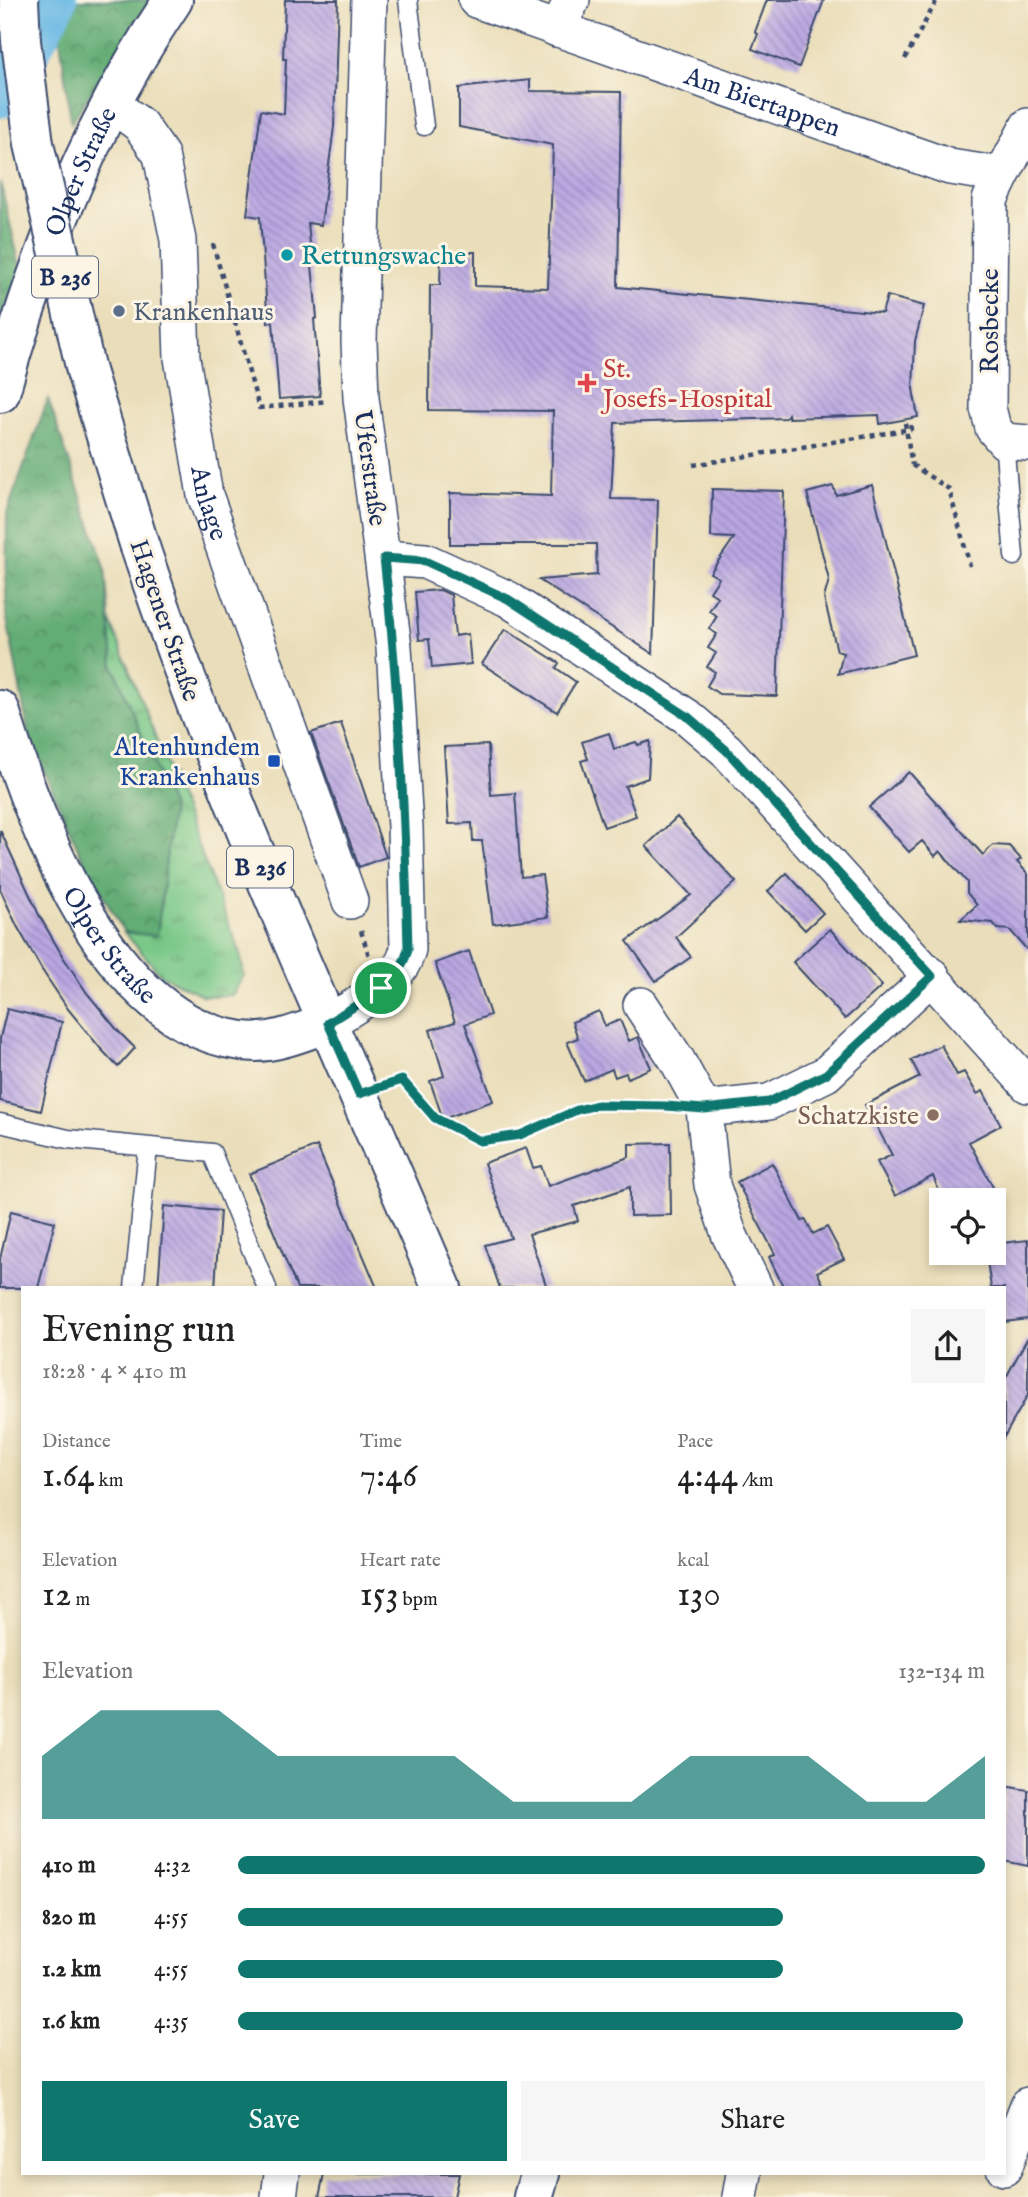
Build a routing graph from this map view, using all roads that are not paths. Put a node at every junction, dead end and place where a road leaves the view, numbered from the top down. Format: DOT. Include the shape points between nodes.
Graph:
graph roads {
  1 [pos="19,0"];
  2 [pos="173,0"];
  3 [pos="369,0"];
  4 [pos="408,0"];
  5 [pos="476,0"];
  6 [pos="565,14"];
  7 [pos="112,104"];
  8 [pos="424,126"];
  9 [pos="1028,126"];
  10 [pos="1002,175"];
  11 [pos="0,393"];
  12 [pos="1016,442"];
  13 [pos="1014,555"];
  14 [pos="384,558"];
  15 [pos="0,710"];
  16 [pos="9,771"];
  17 [pos="350,901"];
  18 [pos="932,976"];
  19 [pos="641,1004"];
  20 [pos="328,1023"];
  21 [pos="1028,1085"];
  22 [pos="704,1109"];
  23 [pos="0,1123"];
  24 [pos="148,1147"];
  25 [pos="134,1286"];
  26 [pos="266,1286"];
  27 [pos="441,1286"];
  28 [pos="754,1286"];
  29 [pos="1028,2105"];
  30 [pos="1006,2163"];
  31 [pos="282,2175"];
  32 [pos="540,2175"];
  33 [pos="744,2175"];
  34 [pos="1002,2175"];
  35 [pos="279,2197"];
  36 [pos="533,2197"];
  37 [pos="740,2197"];
  38 [pos="993,2197"];
  1 -- 20 [label="main road, Hagener Straße / B 236, bridge" via="34,144 86,371 196,708"];
  2 -- 7 [label="main road, Olper Straße"];
  3 -- 14 [label="street, Uferstraße" via="359,341 361,398"];
  4 -- 8 [label="lane"];
  5 -- 6 [label="street, Am Biertappen"];
  6 -- 10 [label="street, Am Biertappen" via="950,167"];
  7 -- 11 [label="main road, Olper Straße" via="73,184 17,332"];
  7 -- 17 [label="street, Anlage" via="141,125 161,155 178,240 181,358 205,495"];
  9 -- 10 [label="street"];
  10 -- 12 [label="street, Rosbecke" via="990,200 988,408 993,428"];
  12 -- 13 [label="lane"];
  14 -- 18 [label="street" via="425,561 508,599 687,716 726,750"];
  14 -- 20 [label="street, Uferstraße" via="394,647 408,949 400,970 381,988"];
  15 -- 16 [label="main road, Olper Straße"];
  16 -- 20 [label="main road, Olper Straße" via="80,908 109,953 175,1018 221,1038 257,1042"];
  18 -- 21 [label="street"];
  18 -- 22 [label="street" via="826,1074 769,1102"];
  19 -- 22 [label="street"];
  20 -- 27 [label="main road, Hagener Straße / B 236"];
  22 -- 28 [label="street" via="712,1185"];
  23 -- 24 [label="lane" via="68,1139"];
  24 -- 25 [label="lane"];
  24 -- 26 [label="lane" via="212,1153"];
  29 -- 30 [label="street"];
  31 -- 35 [label="street"];
  32 -- 36 [label="main road"];
  33 -- 37 [label="street"];
  34 -- 38 [label="street"];
}
